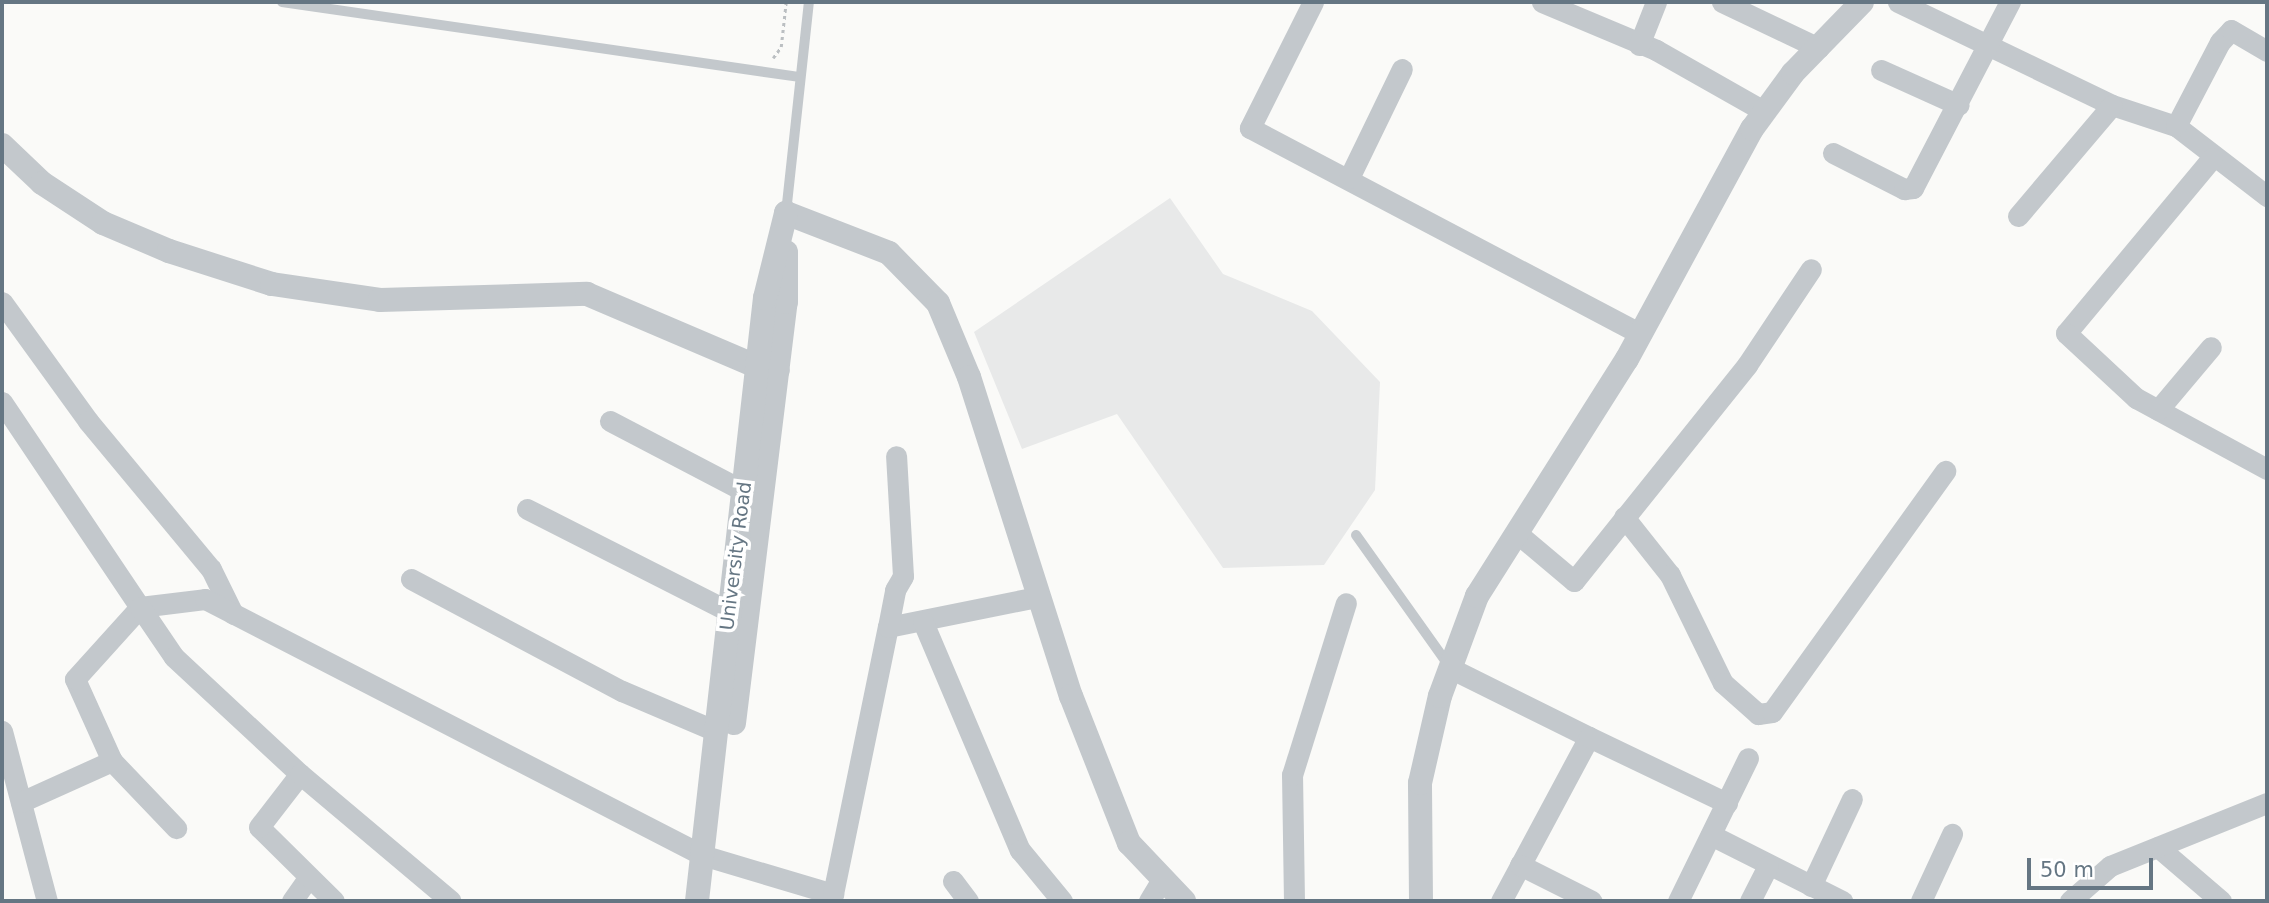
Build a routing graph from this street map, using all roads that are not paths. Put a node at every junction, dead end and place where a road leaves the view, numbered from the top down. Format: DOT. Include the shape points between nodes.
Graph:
graph roads {
  1 [pos="282,2"];
  2 [pos="810,2"];
  3 [pos="1313,2"];
  4 [pos="1542,2"];
  5 [pos="1656,2"];
  6 [pos="1721,2"];
  7 [pos="1862,2"];
  8 [pos="1898,2"];
  9 [pos="2010,2"];
  10 [pos="1990,44"];
  11 [pos="1639,46"];
  12 [pos="1819,48"];
  13 [pos="2266,49"];
  14 [pos="1402,69"];
  15 [pos="1881,70"];
  16 [pos="799,77"];
  17 [pos="1959,105"];
  18 [pos="2112,105"];
  19 [pos="1765,112"];
  20 [pos="2176,126"];
  21 [pos="2,145"];
  22 [pos="1833,153"];
  23 [pos="2212,158"];
  24 [pos="2,166"];
  25 [pos="1349,178"];
  26 [pos="2267,196"];
  27 [pos="786,213"];
  28 [pos="2018,216"];
  29 [pos="1811,269"];
  30 [pos="606,300"];
  31 [pos="2,302"];
  32 [pos="1641,334"];
  33 [pos="2211,347"];
  34 [pos="768,369"];
  35 [pos="2,402"];
  36 [pos="2158,410"];
  37 [pos="610,421"];
  38 [pos="896,456"];
  39 [pos="2267,469"];
  40 [pos="1945,471"];
  41 [pos="744,491"];
  42 [pos="527,509"];
  43 [pos="1624,517"];
  44 [pos="1518,534"];
  45 [pos="1356,535"];
  46 [pos="411,579"];
  47 [pos="1037,597"];
  48 [pos="1346,603"];
  49 [pos="140,607"];
  50 [pos="730,612"];
  51 [pos="233,614"];
  52 [pos="923,622"];
  53 [pos="888,627"];
  54 [pos="1450,668"];
  55 [pos="2,731"];
  56 [pos="716,731"];
  57 [pos="1588,737"];
  58 [pos="1748,758"];
  59 [pos="112,761"];
  60 [pos="300,775"];
  61 [pos="1852,799"];
  62 [pos="21,802"];
  63 [pos="1727,803"];
  64 [pos="2267,803"];
  65 [pos="176,828"];
  66 [pos="1952,834"];
  67 [pos="1711,835"];
  68 [pos="2158,847"];
  69 [pos="709,858"];
  70 [pos="1520,865"];
  71 [pos="1768,866"];
  72 [pos="309,877"];
  73 [pos="1162,878"];
  74 [pos="953,881"];
  75 [pos="1811,886"];
  76 [pos="834,897"];
  77 [pos="47,901"];
  78 [pos="292,901"];
  79 [pos="334,901"];
  80 [pos="451,901"];
  81 [pos="697,901"];
  82 [pos="712,901"];
  83 [pos="968,901"];
  84 [pos="1062,901"];
  85 [pos="1149,901"];
  86 [pos="1184,901"];
  87 [pos="1294,901"];
  88 [pos="1421,901"];
  89 [pos="1501,901"];
  90 [pos="1592,901"];
  91 [pos="1678,901"];
  92 [pos="1750,901"];
  93 [pos="1842,901"];
  94 [pos="1921,901"];
  95 [pos="2070,901"];
  96 [pos="2221,901"];
  1 -- 16 [label="lane"];
  2 -- 16 [label="lane, University Road"];
  3 -- 25 [label="street" via="1250,128"];
  4 -- 11 [label="street"];
  5 -- 11 [label="street"];
  6 -- 12 [label="street"];
  7 -- 12 [label="street"];
  8 -- 10 [label="street"];
  9 -- 10 [label="street"];
  10 -- 17 [label="street"];
  10 -- 18 [label="street"];
  11 -- 19 [label="street" via="1656,50"];
  12 -- 19 [label="street"];
  13 -- 20 [label="street" via="2231,30 2220,42"];
  14 -- 25 [label="street"];
  15 -- 17 [label="street"];
  16 -- 27 [label="lane, University Road"];
  17 -- 22 [label="street" via="1913,188 1904,189"];
  18 -- 20 [label="street"];
  18 -- 28 [label="street"];
  19 -- 32 [label="street"];
  20 -- 23 [label="street"];
  21 -- 30 [label="street" via="42,183 103,223 169,251 272,284 380,300 587,294"];
  23 -- 26 [label="street"];
  23 -- 36 [label="street" via="2066,334 2136,398"];
  24 -- 30 [label="street" via="39,199 165,266 266,294 385,312"];
  25 -- 32 [label="street"];
  27 -- 34 [label="street, University Road" via="786,302"];
  27 -- 47 [label="street" via="889,253 938,303 969,377"];
  29 -- 43 [label="street" via="1747,365"];
  30 -- 34 [label="street"];
  31 -- 51 [label="street" via="88,421 211,569"];
  32 -- 44 [label="street"];
  33 -- 36 [label="street"];
  34 -- 41 [label="street, University Road"];
  34 -- 69 [label="street, University Road"];
  35 -- 49 [label="street"];
  36 -- 39 [label="street"];
  37 -- 41 [label="street"];
  38 -- 53 [label="street" via="903,576 895,590"];
  40 -- 43 [label="street" via="1772,712 1758,714 1723,683 1670,575"];
  41 -- 50 [label="street, University Road"];
  42 -- 50 [label="street"];
  43 -- 44 [label="street" via="1574,581"];
  44 -- 54 [label="street" via="1477,596"];
  45 -- 54 [label="lane"];
  46 -- 56 [label="street" via="622,691"];
  47 -- 52 [label="street"];
  47 -- 73 [label="street" via="1129,843"];
  48 -- 87 [label="street" via="1292,775"];
  49 -- 51 [label="street" via="205,599"];
  49 -- 59 [label="street" via="75,679"];
  49 -- 60 [label="street" via="174,657"];
  50 -- 56 [label="street, University Road"];
  51 -- 69 [label="street"];
  52 -- 53 [label="street"];
  52 -- 84 [label="street" via="1020,850"];
  53 -- 76 [label="street"];
  54 -- 57 [label="street"];
  54 -- 88 [label="street" via="1420,783"];
  55 -- 62 [label="street"];
  56 -- 69 [label="street, University Road"];
  57 -- 63 [label="street"];
  57 -- 70 [label="street"];
  58 -- 63 [label="street"];
  59 -- 62 [label="street"];
  59 -- 65 [label="street"];
  60 -- 72 [label="street" via="259,827"];
  60 -- 80 [label="street"];
  61 -- 75 [label="street"];
  62 -- 77 [label="street"];
  63 -- 67 [label="street"];
  64 -- 68 [label="street"];
  66 -- 94 [label="street"];
  67 -- 71 [label="street"];
  67 -- 91 [label="street"];
  68 -- 95 [label="street" via="2110,866"];
  68 -- 96 [label="street"];
  69 -- 76 [label="street"];
  69 -- 81 [label="street, University Road"];
  69 -- 82 [label="street, University Road"];
  70 -- 89 [label="street"];
  70 -- 90 [label="street"];
  71 -- 75 [label="street"];
  71 -- 92 [label="street"];
  72 -- 78 [label="street"];
  72 -- 79 [label="street"];
  73 -- 85 [label="street"];
  73 -- 86 [label="street"];
  74 -- 83 [label="street"];
  75 -- 93 [label="street"];
}
